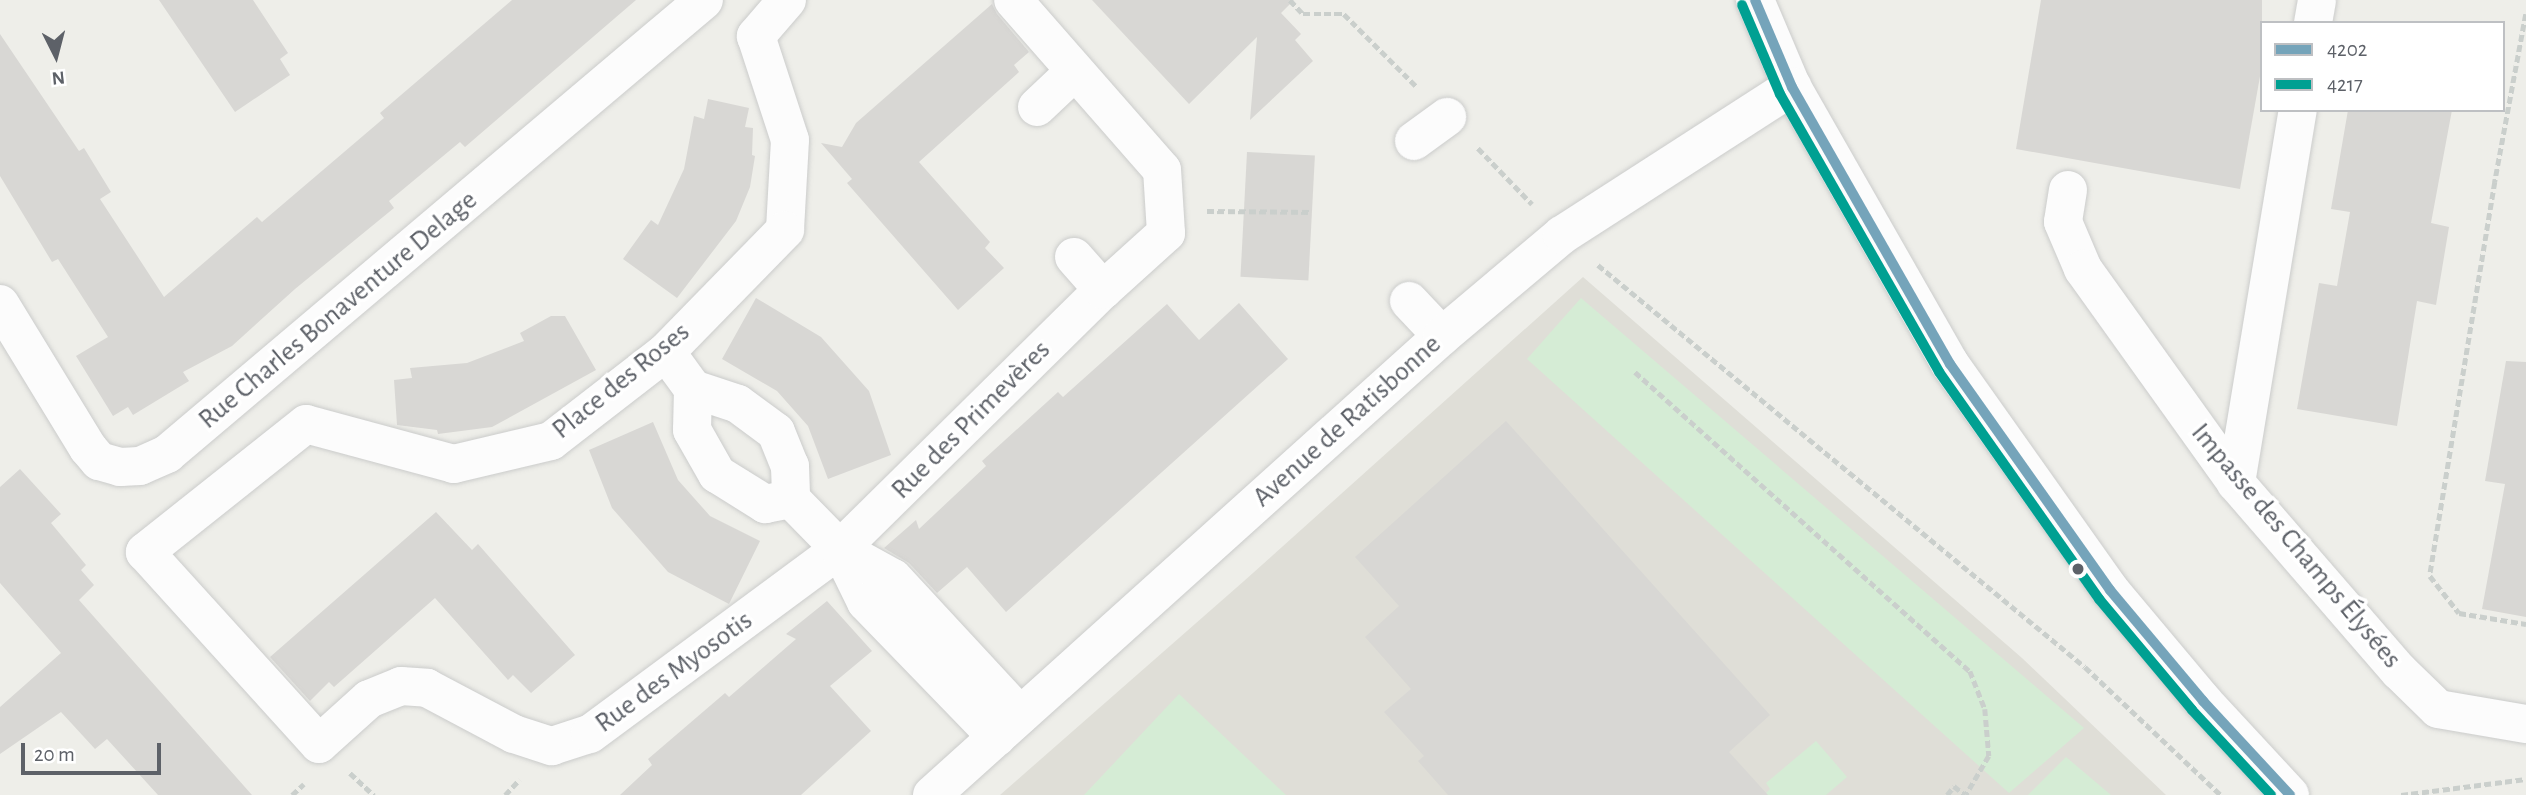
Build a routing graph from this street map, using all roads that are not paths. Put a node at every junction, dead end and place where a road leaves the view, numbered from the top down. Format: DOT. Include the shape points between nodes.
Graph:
graph roads {
  1 [pos="704,0"];
  2 [pos="787,0"];
  3 [pos="1013,0"];
  4 [pos="1755,0"];
  5 [pos="2317,0"];
  6 [pos="2313,21"];
  7 [pos="1074,72"];
  8 [pos="1791,87"];
  9 [pos="1037,107"];
  10 [pos="2298,112"];
  11 [pos="1447,117"];
  12 [pos="1414,141"];
  13 [pos="2068,190"];
  14 [pos="1074,257"];
  15 [pos="1102,290"];
  16 [pos="1409,301"];
  17 [pos="0,304"];
  18 [pos="1442,336"];
  19 [pos="666,352"];
  20 [pos="693,389"];
  21 [pos="2236,483"];
  22 [pos="792,499"];
  23 [pos="840,550"];
  24 [pos="145,552"];
  25 [pos="2526,724"];
  26 [pos="1008,726"];
  27 [pos="932,795"];
  28 [pos="2290,795"];
  1 -- 17 [label="street, Rue Charles Bonaventure Delage" via="167,454 140,466 100,461 88,448"];
  2 -- 19 [label="street, Place des Roses" via="756,36 790,140 785,230"];
  3 -- 7 [label="street, Rue des Primevères"];
  4 -- 8 [label="street"];
  5 -- 6 [label="street"];
  7 -- 9 [label="street"];
  7 -- 15 [label="street, Rue des Primevères" via="1162,170 1166,233"];
  8 -- 18 [label="street, Avenue de Ratisbonne" via="1562,235"];
  8 -- 28 [label="street" via="1950,364 2110,590"];
  10 -- 21 [label="street"];
  11 -- 12 [label="street"];
  13 -- 21 [label="street, Impasse des Champs Élysées" via="2063,222 2083,269"];
  14 -- 15 [label="street"];
  15 -- 23 [label="street, Rue des Primevères"];
  16 -- 18 [label="street"];
  18 -- 26 [label="street, Avenue de Ratisbonne"];
  19 -- 20 [label="street"];
  19 -- 24 [label="street, Place des Roses" via="551,441 454,464 306,424"];
  20 -- 22 [label="street" via="738,404 776,432 790,466"];
  20 -- 22 [label="street" via="692,430 717,474 765,504"];
  21 -- 25 [label="street, Impasse des Champs Élysées" via="2399,671 2438,709"];
  22 -- 23 [label="street"];
  23 -- 24 [label="street, Rue des Myosotis" via="590,734 552,746 514,734 427,688 401,686 369,699 319,744"];
  23 -- 26 [label="street" via="866,603"];
  26 -- 27 [label="street, Avenue de Ratisbonne"];
}
